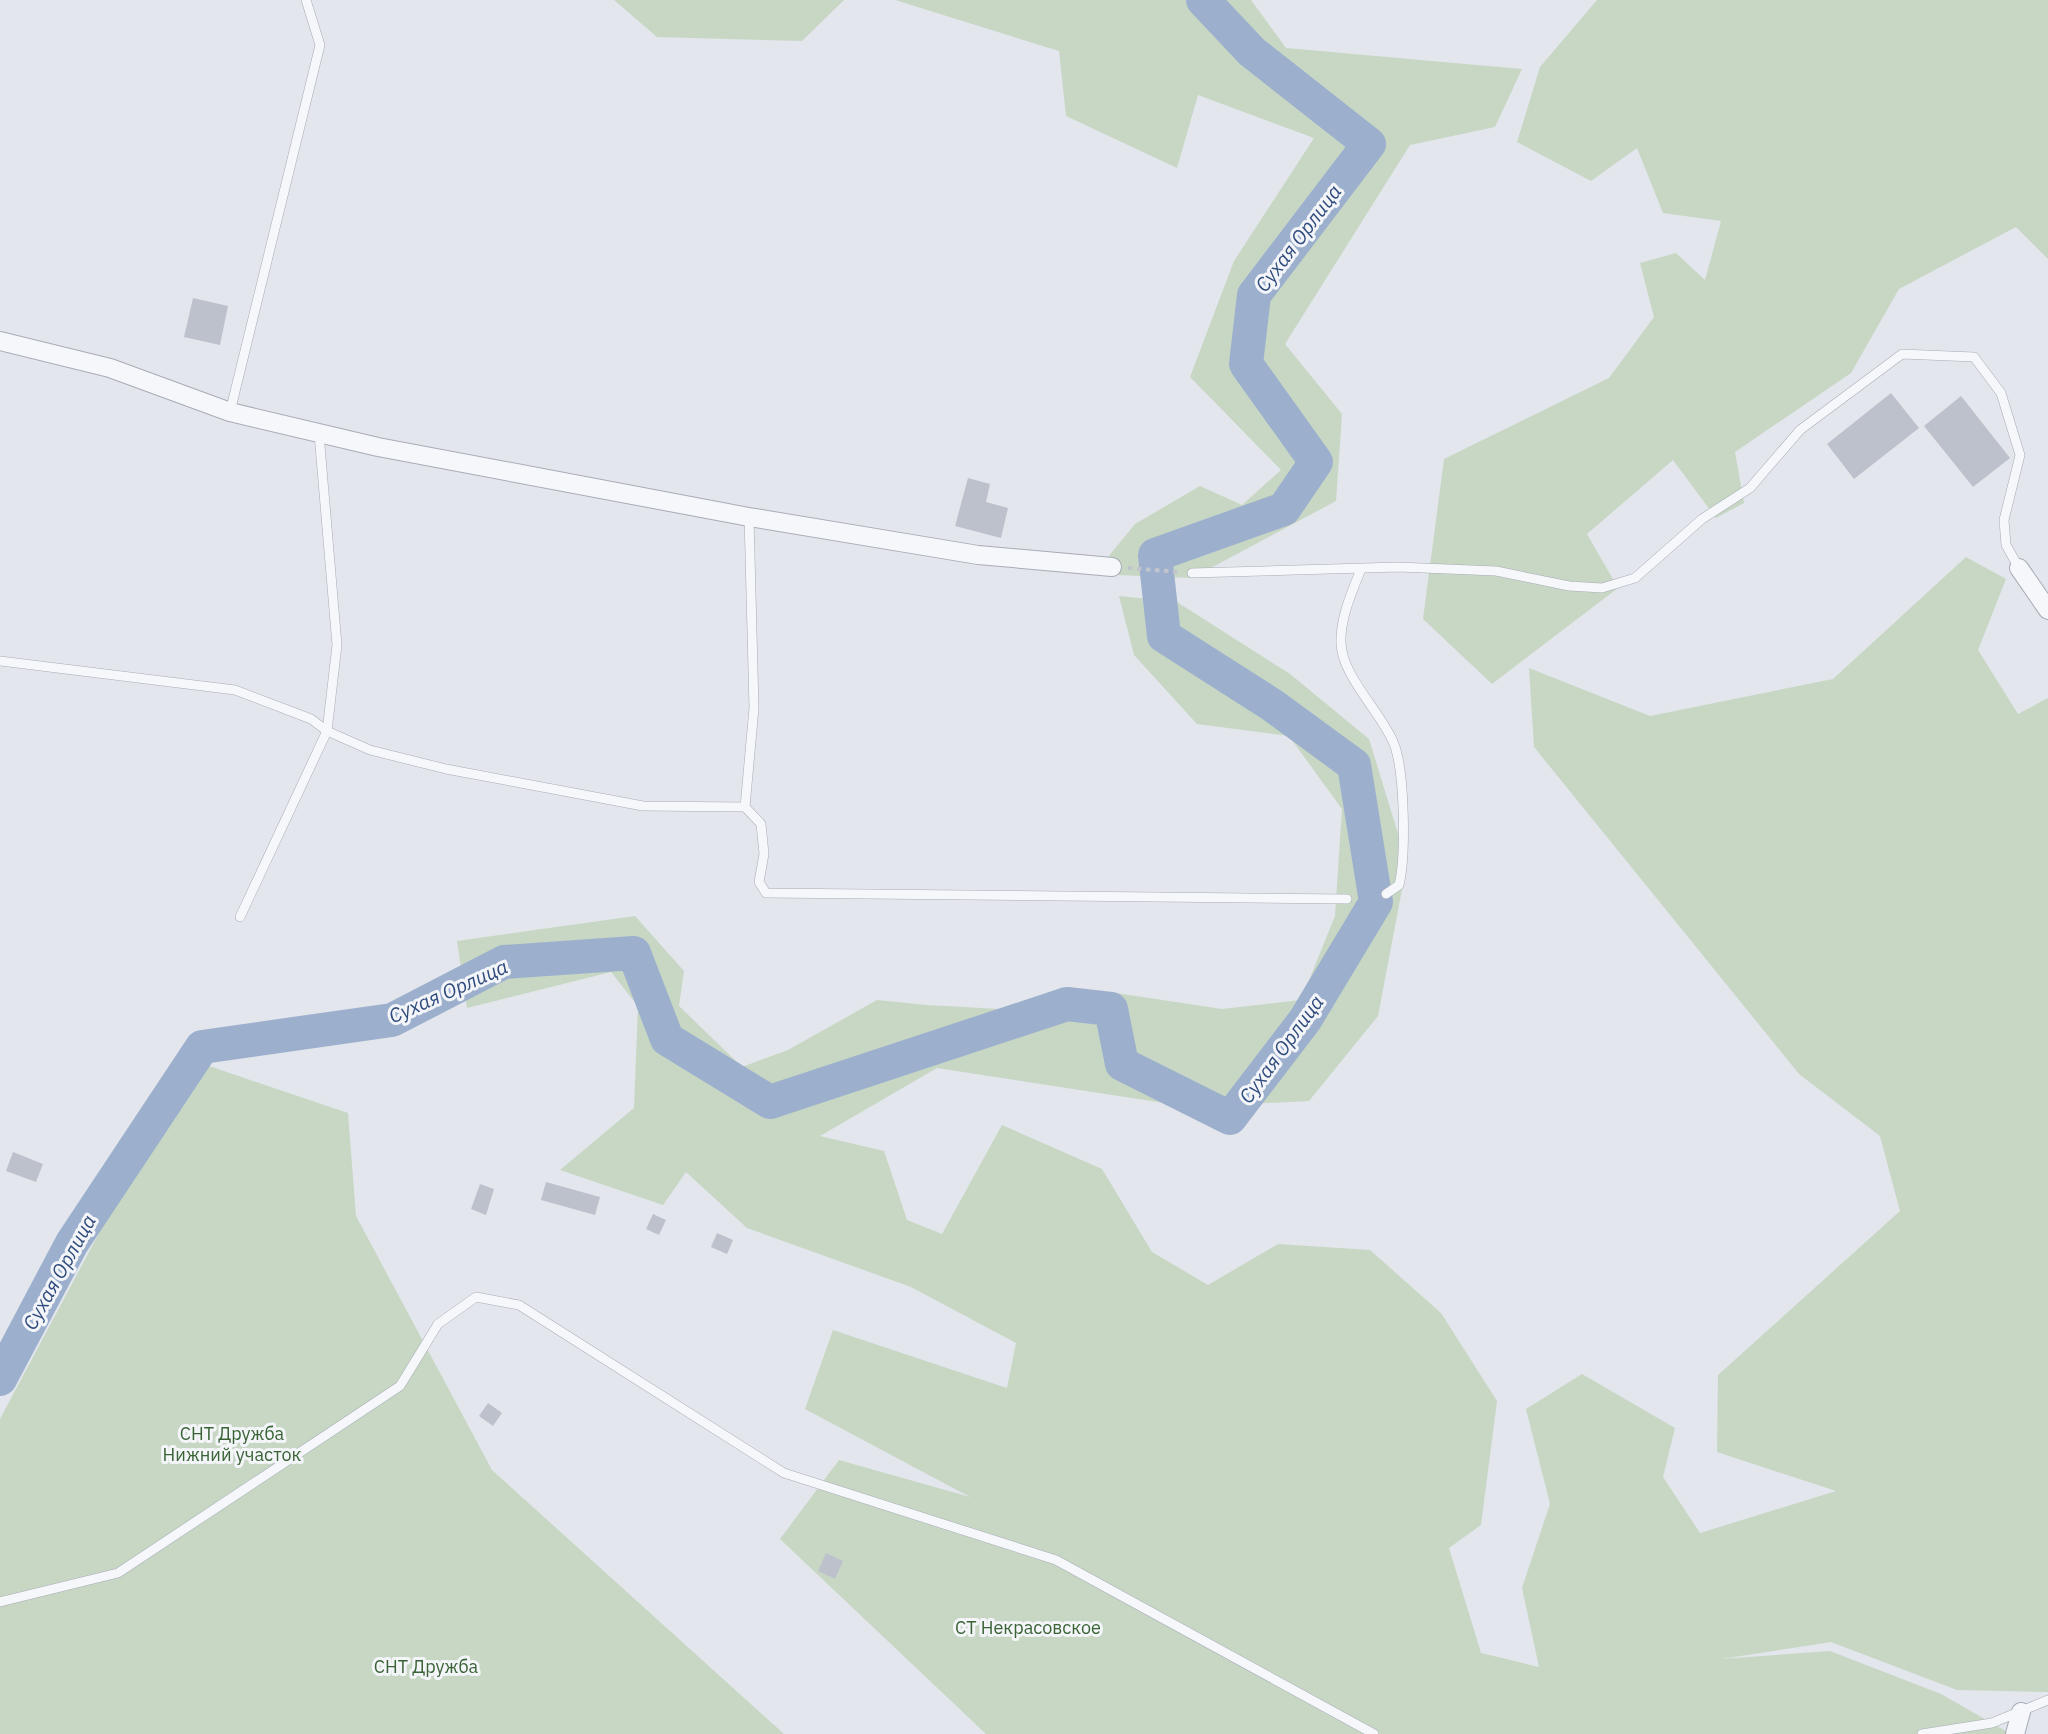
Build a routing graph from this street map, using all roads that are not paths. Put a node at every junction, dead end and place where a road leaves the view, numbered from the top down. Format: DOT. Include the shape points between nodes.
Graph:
graph roads {
  1 [pos="306,0"];
  2 [pos="0,341"];
  3 [pos="230,412"];
  4 [pos="319,434"];
  5 [pos="749,517"];
  6 [pos="1112,567"];
  7 [pos="2019,568"];
  8 [pos="1361,569"];
  9 [pos="1192,573"];
  10 [pos="2048,610"];
  11 [pos="0,661"];
  12 [pos="327,731"];
  13 [pos="745,807"];
  14 [pos="1386,894"];
  15 [pos="1347,899"];
  16 [pos="240,917"];
  17 [pos="0,1602"];
  18 [pos="2048,1700"];
  19 [pos="2021,1712"];
  20 [pos="1374,1734"];
  21 [pos="1922,1734"];
  22 [pos="2015,1734"];
  1 -- 3 [label="lane" via="320,45"];
  2 -- 3 [label="street" via="110,368"];
  3 -- 4 [label="street"];
  4 -- 5 [label="street"];
  4 -- 12 [label="lane" via="337,645"];
  5 -- 6 [label="street" via="978,555"];
  5 -- 13 [label="lane" via="754,708"];
  7 -- 8 [label="lane" via="2006,545 2004,520 2020,455 2001,393 1974,357 1902,354 1800,430 1750,488 1702,519 1635,578 1602,588 1569,586 1496,571"];
  7 -- 10 [label="street"];
  8 -- 9 [label="lane"];
  8 -- 14 [label="lane" via="1343,618 1341,645 1350,670 1394,744 1400,767 1403,867 1399,885"];
  11 -- 12 [label="lane" via="235,690 311,719"];
  12 -- 13 [label="lane" via="370,750 643,806"];
  12 -- 16 [label="lane"];
  13 -- 15 [label="lane" via="761,824 764,854 759,882 766,893"];
  17 -- 20 [label="lane" via="118,1573 400,1386 438,1324 476,1297 519,1305 784,1473 1056,1560"];
  18 -- 19 [label="lane"];
  19 -- 21 [label="lane" via="1992,1723"];
  19 -- 22 [label="street"];
}
